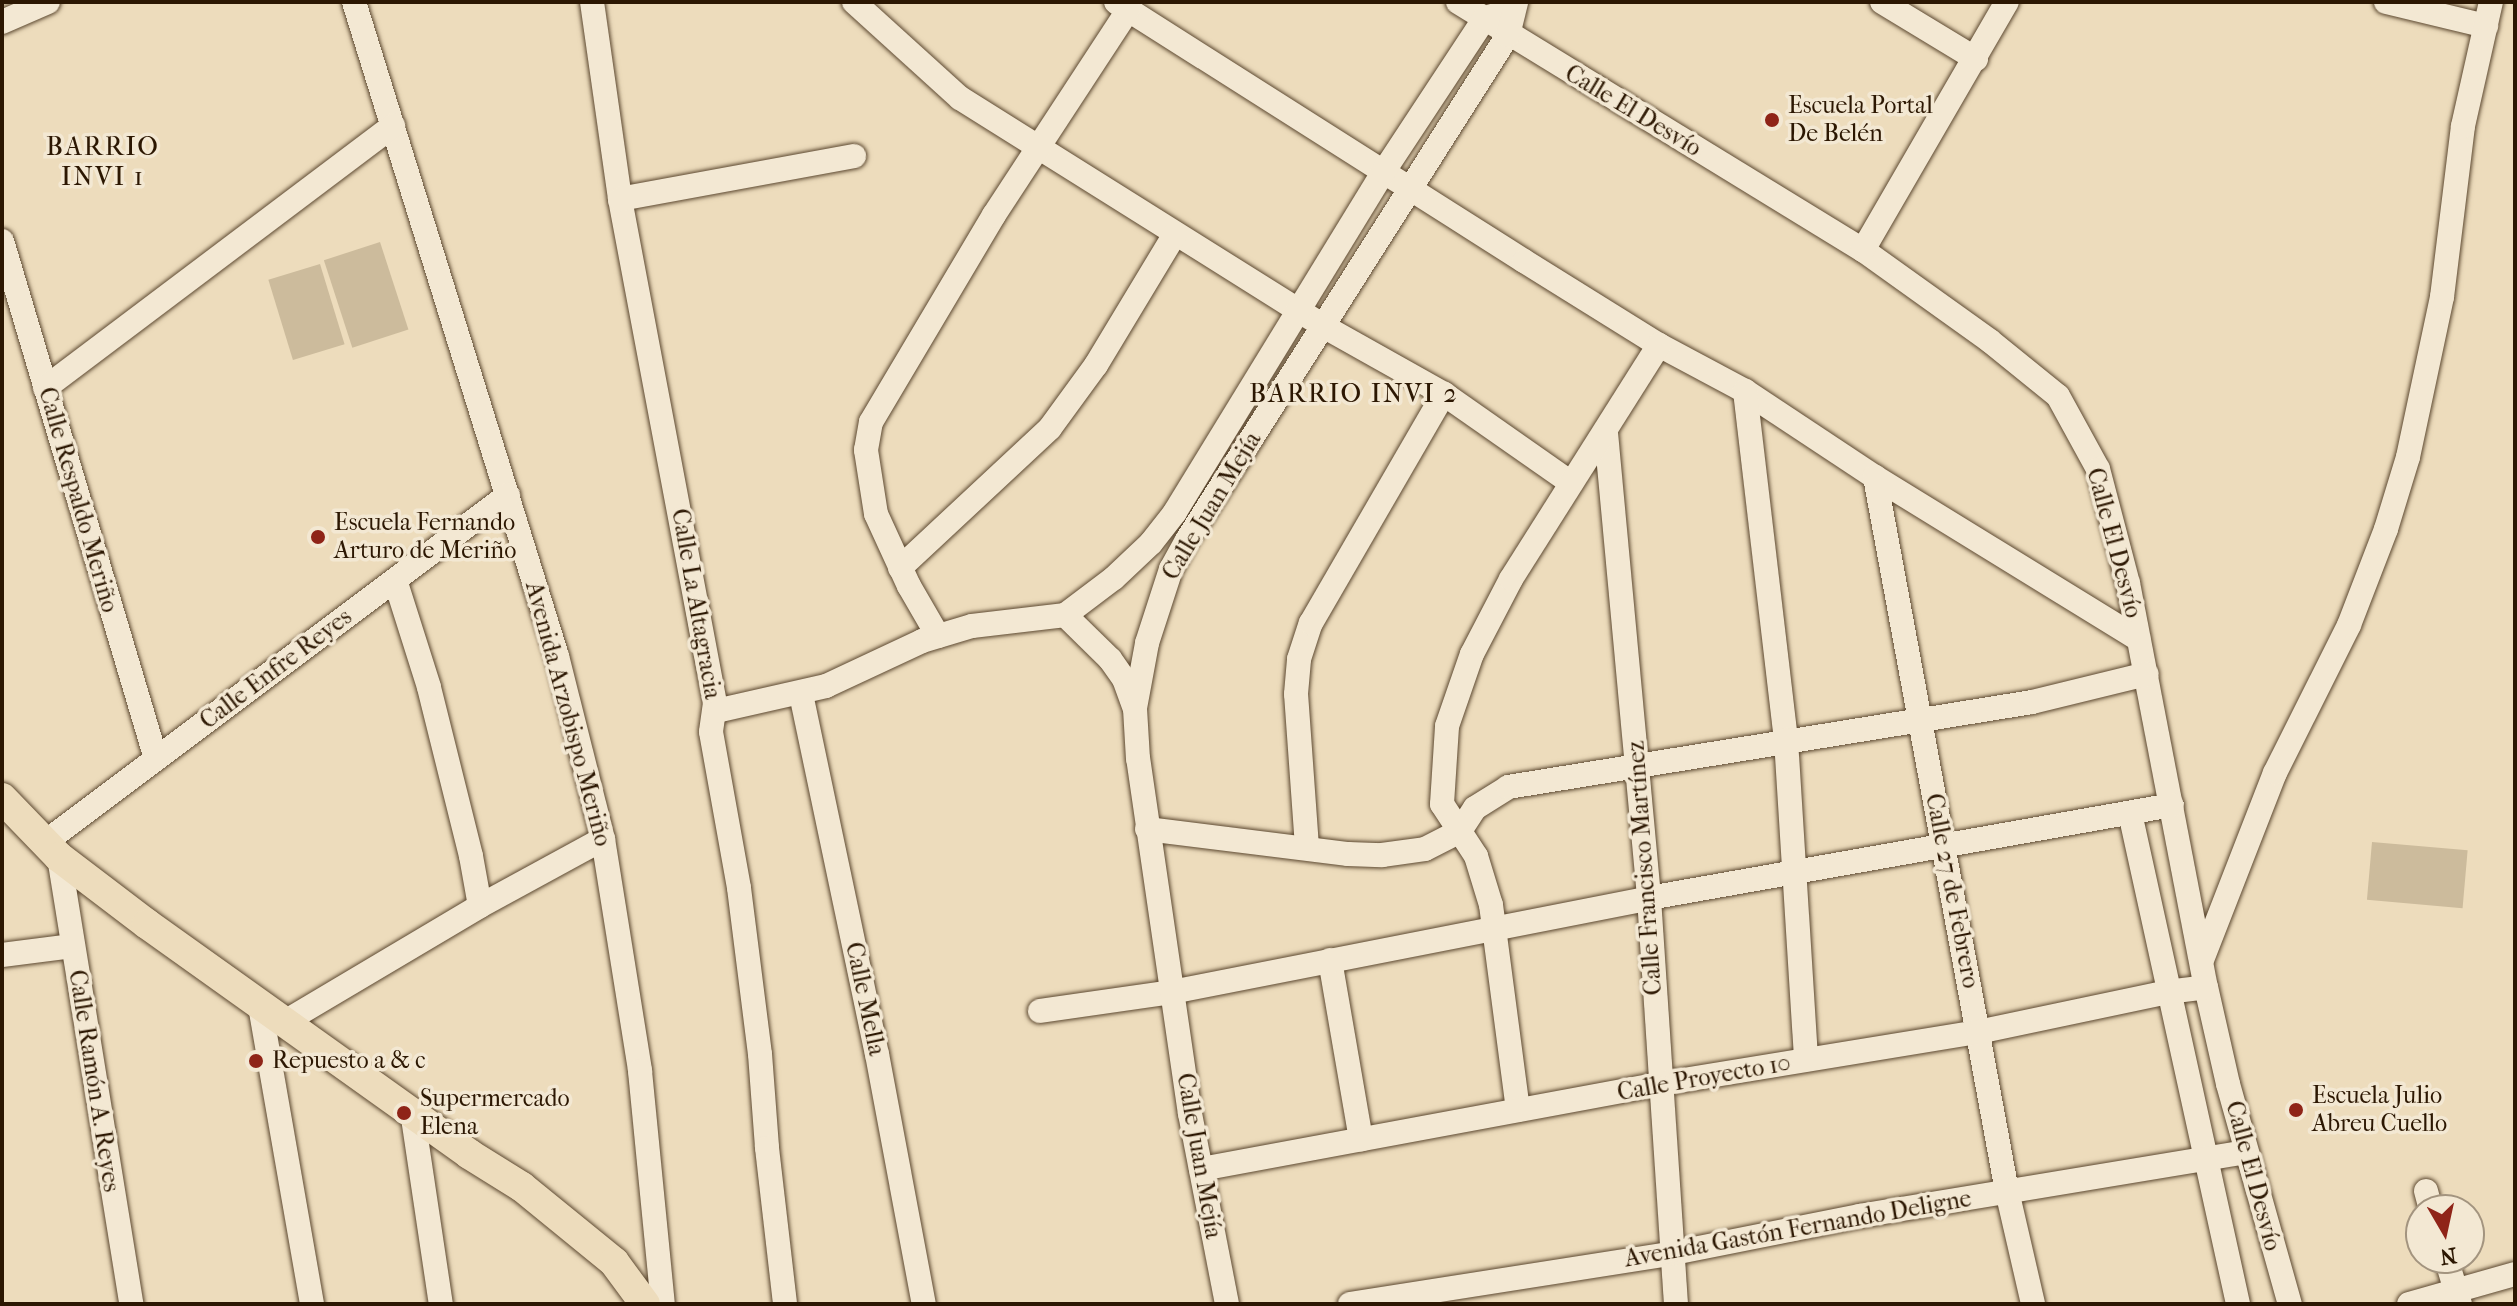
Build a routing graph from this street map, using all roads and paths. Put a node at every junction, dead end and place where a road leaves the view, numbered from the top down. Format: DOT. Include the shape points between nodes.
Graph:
graph roads {
  1 [pos="48,2"];
  2 [pos="354,2"];
  3 [pos="592,2"];
  4 [pos="854,2"];
  5 [pos="1458,2"];
  6 [pos="1882,2"];
  7 [pos="2007,2"];
  8 [pos="2386,2"];
  9 [pos="2491,2"];
  10 [pos="1122,6"];
  11 [pos="1515,6"];
  12 [pos="1485,18"];
  13 [pos="2,22"];
  14 [pos="2486,26"];
  15 [pos="1508,35"];
  16 [pos="1976,59"];
  17 [pos="393,126"];
  18 [pos="1039,148"];
  19 [pos="854,156"];
  20 [pos="1384,171"];
  21 [pos="1409,187"];
  22 [pos="620,199"];
  23 [pos="1175,234"];
  24 [pos="2,241"];
  25 [pos="1863,250"];
  26 [pos="1297,309"];
  27 [pos="1323,326"];
  28 [pos="1659,345"];
  29 [pos="45,388"];
  30 [pos="1745,391"];
  31 [pos="1444,394"];
  32 [pos="1606,433"];
  33 [pos="1875,477"];
  34 [pos="1571,483"];
  35 [pos="508,495"];
  36 [pos="900,568"];
  37 [pos="395,580"];
  38 [pos="1065,615"];
  39 [pos="938,636"];
  40 [pos="2138,639"];
  41 [pos="2147,674"];
  42 [pos="801,694"];
  43 [pos="1135,708"];
  44 [pos="716,711"];
  45 [pos="1919,720"];
  46 [pos="1786,740"];
  47 [pos="156,759"];
  48 [pos="1638,764"];
  49 [pos="2,798"];
  50 [pos="2172,805"];
  51 [pos="2130,813"];
  52 [pos="1147,829"];
  53 [pos="1460,831"];
  54 [pos="603,839"];
  55 [pos="1307,847"];
  56 [pos="1945,848"];
  57 [pos="52,850"];
  58 [pos="1796,872"];
  59 [pos="1649,898"];
  60 [pos="480,906"];
  61 [pos="1496,929"];
  62 [pos="72,946"];
  63 [pos="2,955"];
  64 [pos="1330,960"];
  65 [pos="2202,960"];
  66 [pos="2206,987"];
  67 [pos="1172,992"];
  68 [pos="2167,992"];
  69 [pos="1040,1011"];
  70 [pos="272,1015"];
  71 [pos="1978,1032"];
  72 [pos="1806,1059"];
  73 [pos="1660,1084"];
  74 [pos="1518,1110"];
  75 [pos="412,1111"];
  76 [pos="1361,1139"];
  77 [pos="2246,1152"];
  78 [pos="2207,1158"];
  79 [pos="1201,1169"];
  80 [pos="2007,1191"];
  81 [pos="1674,1253"];
  82 [pos="2451,1274"];
  83 [pos="2515,1274"];
  84 [pos="2458,1297"];
  85 [pos="131,1304"];
  86 [pos="312,1304"];
  87 [pos="441,1304"];
  88 [pos="645,1304"];
  89 [pos="663,1304"];
  90 [pos="785,1304"];
  91 [pos="924,1304"];
  92 [pos="1227,1304"];
  93 [pos="1350,1304"];
  94 [pos="1676,1304"];
  95 [pos="2033,1304"];
  96 [pos="2238,1304"];
  97 [pos="2290,1304"];
  98 [pos="2409,1304"];
  1 -- 13 [label="street"];
  2 -- 17 [label="street, Avenida Arzobispo Meriño"];
  3 -- 22 [label="street, Calle La Altagracia"];
  4 -- 18 [label="street" via="960,98"];
  5 -- 12 [label="street, Calle El Desvío"];
  6 -- 16 [label="street"];
  7 -- 16 [label="street"];
  8 -- 14 [label="street"];
  9 -- 14 [label="street"];
  10 -- 18 [label="street"];
  10 -- 20 [label="street"];
  11 -- 12 [label="street, Calle Juan Mejía"];
  11 -- 15 [label="street, Calle Juan Mejía"];
  12 -- 15 [label="street, Calle El Desvío"];
  12 -- 20 [label="street, Calle Juan Mejía"];
  14 -- 65 [label="street" via="2463,126 2442,297 2408,457 2349,625 2275,773"];
  15 -- 21 [label="street, Calle Juan Mejía"];
  15 -- 25 [label="street, Calle El Desvío"];
  16 -- 25 [label="street"];
  17 -- 29 [label="street"];
  17 -- 35 [label="street, Avenida Arzobispo Meriño"];
  18 -- 23 [label="street"];
  18 -- 36 [label="street" via="871,422 868,478 876,514"];
  19 -- 22 [label="street"];
  20 -- 21 [label="street"];
  20 -- 26 [label="street, Calle Juan Mejía"];
  21 -- 27 [label="street, Calle Juan Mejía"];
  21 -- 28 [label="street"];
  22 -- 44 [label="street, Calle La Altagracia"];
  23 -- 26 [label="street"];
  23 -- 36 [label="street" via="1096,365 1050,428"];
  24 -- 29 [label="street, Calle Respaldo Meriño"];
  25 -- 40 [label="street, Calle El Desvío" via="2058,396 2098,469"];
  26 -- 27 [label="street"];
  26 -- 38 [label="street, Calle Juan Mejía" via="1175,512 1114,578"];
  27 -- 31 [label="street"];
  27 -- 43 [label="street, Calle Juan Mejía" via="1171,569 1147,643"];
  28 -- 30 [label="street"];
  28 -- 32 [label="street"];
  29 -- 47 [label="street, Calle Respaldo Meriño"];
  30 -- 33 [label="street"];
  30 -- 46 [label="street"];
  31 -- 34 [label="street"];
  31 -- 55 [label="street" via="1311,623 1299,659 1296,694"];
  32 -- 34 [label="street"];
  32 -- 48 [label="street, Calle Francisco Martínez"];
  33 -- 40 [label="street"];
  33 -- 45 [label="street, Calle 27 de Febrero"];
  34 -- 53 [label="street" via="1472,654 1447,726 1442,804"];
  35 -- 37 [label="street, Calle Enfre Reyes"];
  35 -- 54 [label="street, Avenida Arzobispo Meriño" via="557,656"];
  36 -- 39 [label="street"];
  37 -- 47 [label="street, Calle Enfre Reyes"];
  37 -- 60 [label="street" via="429,687"];
  38 -- 39 [label="street" via="972,626"];
  38 -- 43 [label="street" via="1110,659"];
  39 -- 42 [label="street"];
  40 -- 41 [label="street, Calle El Desvío"];
  41 -- 45 [label="street" via="2032,702"];
  41 -- 50 [label="street, Calle El Desvío"];
  42 -- 44 [label="street"];
  42 -- 91 [label="street, Calle Mella"];
  43 -- 52 [label="street, Calle Juan Mejía"];
  44 -- 90 [label="street, Calle La Altagracia" via="711,732 739,888"];
  45 -- 46 [label="street"];
  45 -- 56 [label="street, Calle 27 de Febrero"];
  46 -- 48 [label="street"];
  46 -- 58 [label="street"];
  47 -- 57 [label="street, Calle Enfre Reyes"];
  48 -- 53 [label="street" via="1508,787 1475,808"];
  48 -- 59 [label="street, Calle Francisco Martínez"];
  49 -- 57 [label="main road"];
  50 -- 51 [label="street"];
  50 -- 65 [label="street, Calle El Desvío"];
  51 -- 56 [label="street"];
  51 -- 68 [label="street"];
  52 -- 55 [label="street"];
  52 -- 67 [label="street, Calle Juan Mejía"];
  53 -- 55 [label="street" via="1425,849 1382,855"];
  53 -- 61 [label="street" via="1476,856"];
  54 -- 60 [label="street"];
  54 -- 89 [label="street, Avenida Arzobispo Meriño" via="640,1071"];
  56 -- 58 [label="street"];
  56 -- 71 [label="street, Calle 27 de Febrero"];
  57 -- 62 [label="street, Calle Ramón A. Reyes"];
  57 -- 70 [label="main road"];
  58 -- 59 [label="street"];
  58 -- 72 [label="street"];
  59 -- 61 [label="street"];
  59 -- 73 [label="street, Calle Francisco Martínez"];
  60 -- 70 [label="street"];
  61 -- 64 [label="street"];
  61 -- 74 [label="street"];
  62 -- 63 [label="street"];
  62 -- 85 [label="street, Calle Ramón A. Reyes"];
  64 -- 67 [label="street"];
  64 -- 76 [label="street"];
  65 -- 66 [label="street, Calle El Desvío"];
  66 -- 68 [label="street, Calle Proyecto 10"];
  66 -- 77 [label="street, Calle El Desvío"];
  67 -- 69 [label="street"];
  67 -- 79 [label="street, Calle Juan Mejía"];
  68 -- 71 [label="street, Calle Proyecto 10"];
  68 -- 78 [label="street"];
  70 -- 75 [label="main road"];
  70 -- 86 [label="street"];
  71 -- 72 [label="street, Calle Proyecto 10"];
  71 -- 80 [label="street, Calle 27 de Febrero"];
  72 -- 73 [label="street, Calle Proyecto 10"];
  73 -- 74 [label="street, Calle Proyecto 10"];
  73 -- 81 [label="street, Calle Francisco Martínez"];
  74 -- 76 [label="street, Calle Proyecto 10"];
  75 -- 87 [label="street"];
  75 -- 88 [label="main road" via="522,1187 614,1262"];
  76 -- 79 [label="street, Calle Proyecto 10"];
  77 -- 78 [label="street, Avenida Gastón Fernando Deligne"];
  77 -- 97 [label="street, Calle El Desvío"];
  78 -- 80 [label="street, Avenida Gastón Fernando Deligne"];
  78 -- 96 [label="street"];
  79 -- 92 [label="street, Calle Juan Mejía"];
  80 -- 81 [label="street, Avenida Gastón Fernando Deligne"];
  80 -- 95 [label="street, Calle 27 de Febrero"];
  81 -- 93 [label="street, Avenida Gastón Fernando Deligne"];
  81 -- 94 [label="street, Calle Francisco Martínez"];
  82 -- 84 [label="street"];
  83 -- 84 [label="street"];
  84 -- 98 [label="street"];
}
